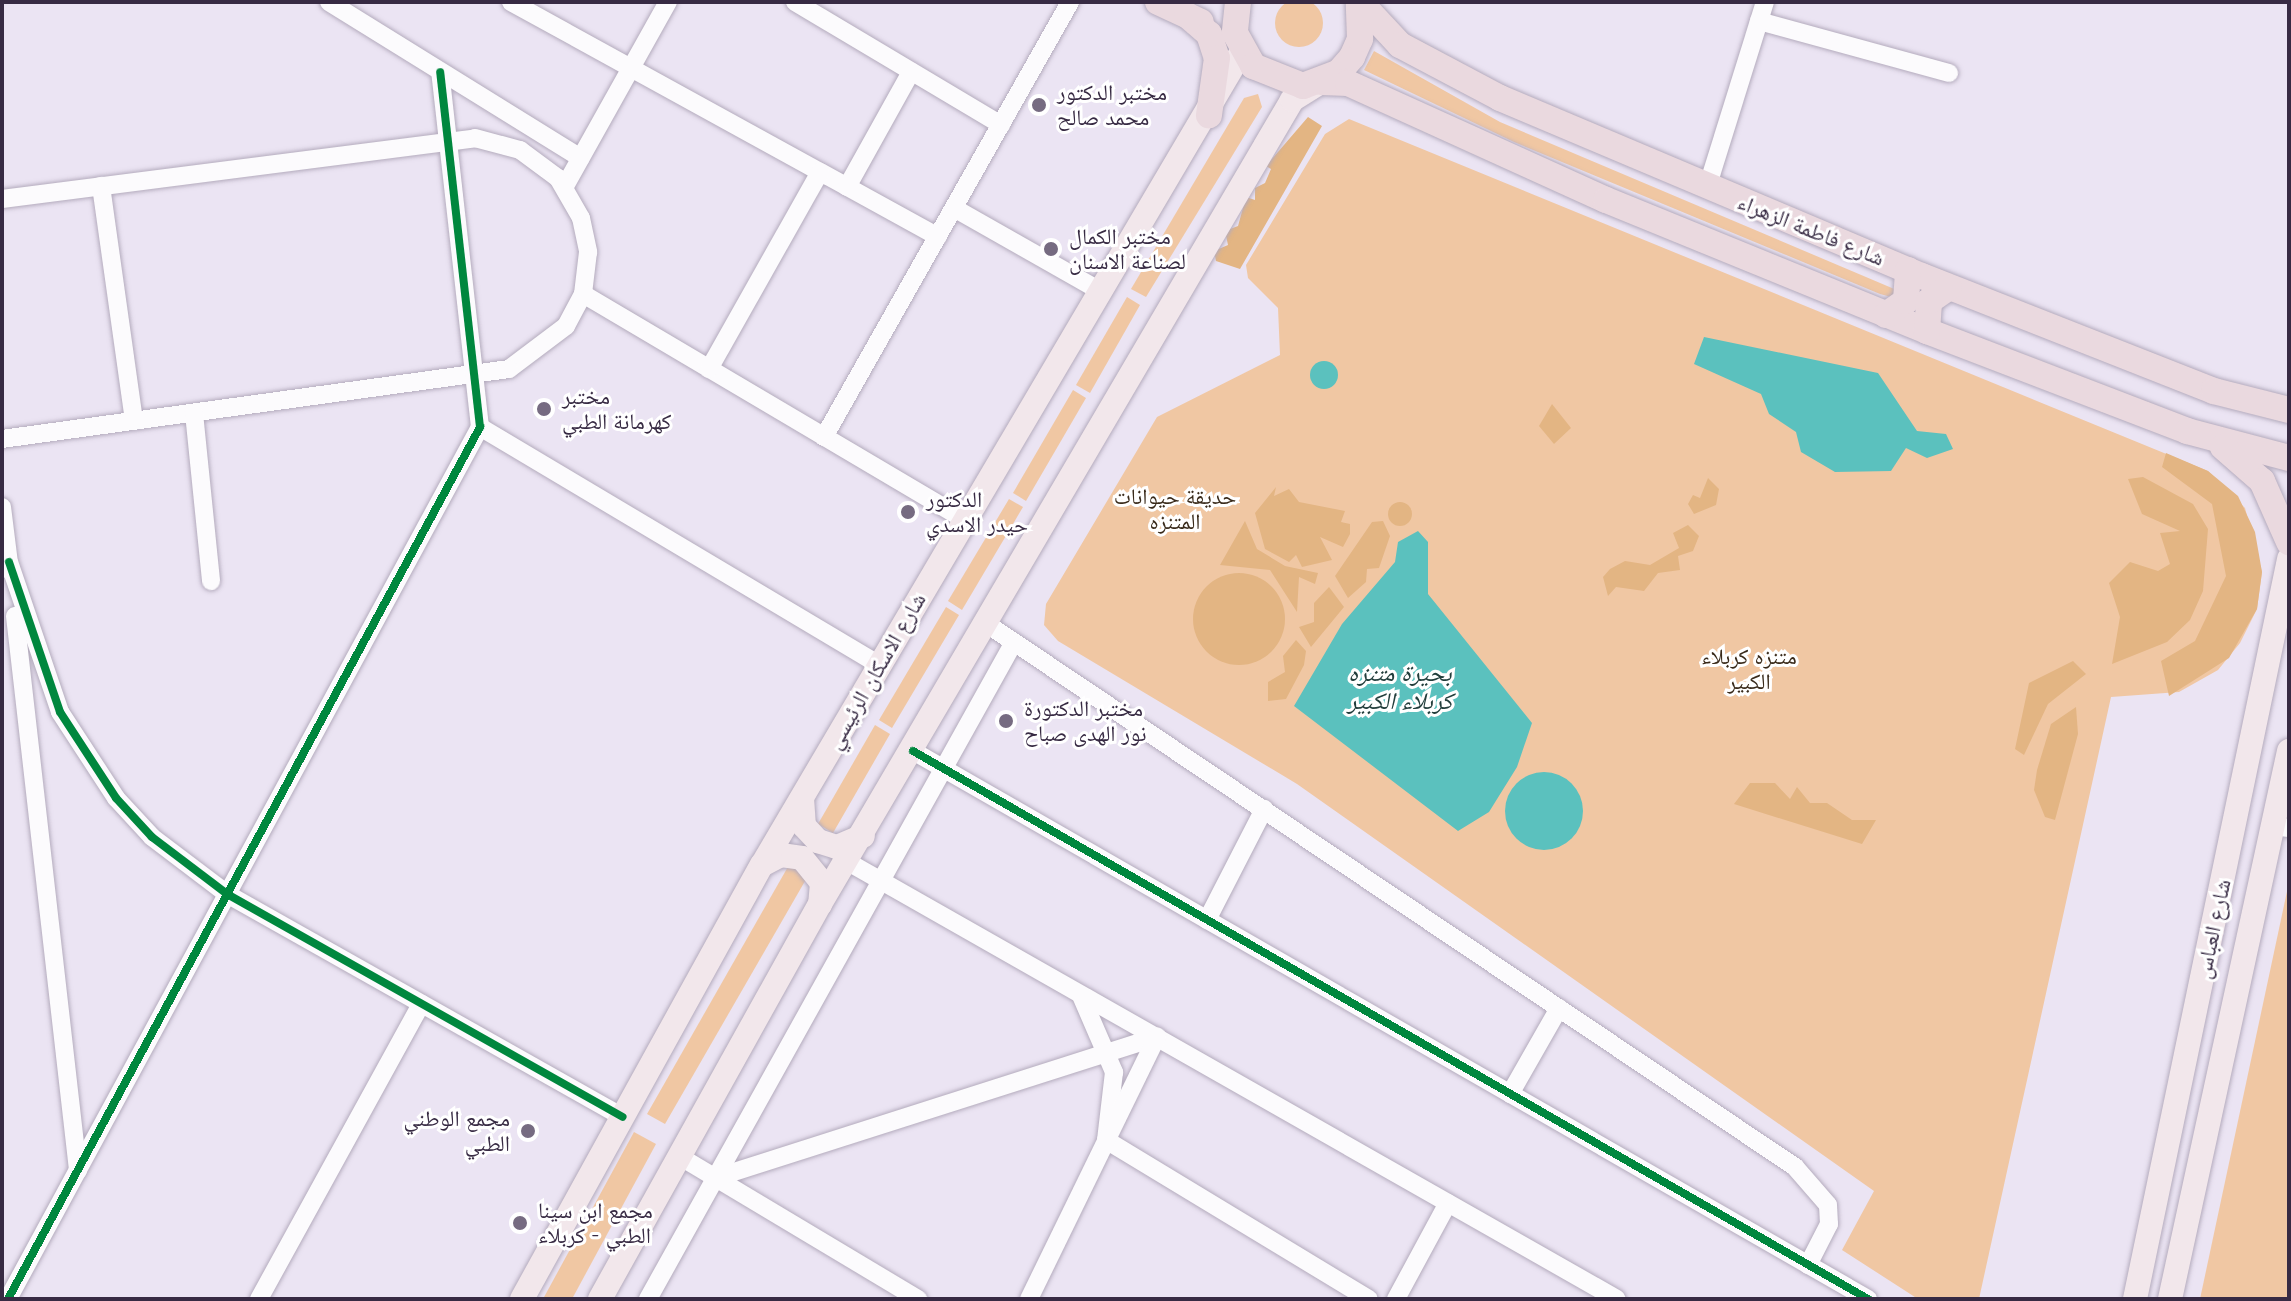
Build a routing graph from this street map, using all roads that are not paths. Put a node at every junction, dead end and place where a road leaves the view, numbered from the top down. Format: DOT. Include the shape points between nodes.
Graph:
graph roads {
  1 [pos="329,2"];
  2 [pos="511,2"];
  3 [pos="668,2"];
  4 [pos="795,2"];
  5 [pos="1070,2"];
  6 [pos="1158,2"];
  7 [pos="1238,2"];
  8 [pos="1359,2"];
  9 [pos="1765,2"];
  10 [pos="1187,15"];
  11 [pos="1759,21"];
  12 [pos="1241,49"];
  13 [pos="631,68"];
  14 [pos="440,72"];
  15 [pos="911,72"];
  16 [pos="1949,73"];
  17 [pos="1321,82"];
  18 [pos="1209,115"];
  19 [pos="1001,125"];
  20 [pos="448,139"];
  21 [pos="581,158"];
  22 [pos="820,172"];
  23 [pos="101,186"];
  24 [pos="565,186"];
  25 [pos="847,187"];
  26 [pos="1707,188"];
  27 [pos="2,199"];
  28 [pos="954,208"];
  29 [pos="938,237"];
  30 [pos="1908,270"];
  31 [pos="1949,287"];
  32 [pos="1100,291"];
  33 [pos="583,294"];
  34 [pos="1886,315"];
  35 [pos="1927,331"];
  36 [pos="709,369"];
  37 [pos="474,376"];
  38 [pos="2289,398"];
  39 [pos="2262,405"];
  40 [pos="2289,410"];
  41 [pos="194,413"];
  42 [pos="134,421"];
  43 [pos="480,427"];
  44 [pos="2187,431"];
  45 [pos="824,437"];
  46 [pos="2,439"];
  47 [pos="2289,458"];
  48 [pos="2,507"];
  49 [pos="965,520"];
  50 [pos="2289,542"];
  51 [pos="2289,559"];
  52 [pos="9,562"];
  53 [pos="211,581"];
  54 [pos="987,624"];
  55 [pos="1014,642"];
  56 [pos="879,665"];
  57 [pos="913,751"];
  58 [pos="2289,751"];
  59 [pos="944,769"];
  60 [pos="802,798"];
  61 [pos="1264,809"];
  62 [pos="2281,827"];
  63 [pos="863,836"];
  64 [pos="848,862"];
  65 [pos="762,865"];
  66 [pos="882,880"];
  67 [pos="227,894"];
  68 [pos="820,904"];
  69 [pos="1207,920"];
  70 [pos="1074,990"];
  71 [pos="421,1004"];
  72 [pos="1559,1008"];
  73 [pos="1157,1037"];
  74 [pos="1110,1052"];
  75 [pos="1510,1094"];
  76 [pos="622,1117"];
  77 [pos="1106,1140"];
  78 [pos="679,1156"];
  79 [pos="78,1170"];
  80 [pos="715,1178"];
  81 [pos="1448,1203"];
  82 [pos="1808,1265"];
  83 [pos="8,1299"];
  84 [pos="259,1299"];
  85 [pos="522,1299"];
  86 [pos="600,1299"];
  87 [pos="648,1299"];
  88 [pos="918,1299"];
  89 [pos="1029,1299"];
  90 [pos="1369,1299"];
  91 [pos="1396,1299"];
  92 [pos="1617,1299"];
  93 [pos="1868,1299"];
  94 [pos="2135,1299"];
  95 [pos="2170,1299"];
  1 -- 14 [label="street"];
  2 -- 13 [label="street"];
  3 -- 13 [label="street"];
  4 -- 15 [label="street"];
  5 -- 19 [label="street"];
  6 -- 10 [label="highway"];
  7 -- 12 [label="highway"];
  8 -- 17 [label="highway" via="1360,39 1352,57"];
  8 -- 26 [label="highway, شارع فاطمة الزهراء" via="1394,40 1445,72"];
  9 -- 11 [label="street"];
  10 -- 12 [label="highway"];
  10 -- 18 [label="highway" via="1209,34 1217,58"];
  11 -- 16 [label="street"];
  11 -- 26 [label="street"];
  12 -- 17 [label="highway" via="1267,78"];
  12 -- 18 [label="main road, شارع الاسكان الرئيسي"];
  13 -- 21 [label="street"];
  13 -- 22 [label="street"];
  14 -- 20 [label="street"];
  14 -- 21 [label="street"];
  15 -- 19 [label="street"];
  15 -- 25 [label="street"];
  17 -- 34 [label="highway" via="1348,83"];
  17 -- 54 [label="main road" via="1292,100"];
  18 -- 32 [label="main road, شارع الاسكان الرئيسي"];
  19 -- 28 [label="street"];
  20 -- 23 [label="street"];
  20 -- 24 [label="street" via="509,145"];
  20 -- 37 [label="street"];
  21 -- 24 [label="street"];
  22 -- 25 [label="street"];
  22 -- 36 [label="street"];
  23 -- 27 [label="street"];
  23 -- 42 [label="street"];
  24 -- 33 [label="street" via="587,241"];
  25 -- 29 [label="street"];
  26 -- 30 [label="highway, شارع فاطمة الزهراء"];
  28 -- 29 [label="street"];
  28 -- 32 [label="street"];
  29 -- 45 [label="street"];
  30 -- 31 [label="highway, شارع فاطمة الزهراء"];
  30 -- 34 [label="highway" via="1906,301"];
  31 -- 35 [label="highway" via="1929,301"];
  31 -- 39 [label="highway, شارع فاطمة الزهراء"];
  32 -- 49 [label="main road, شارع الاسكان الرئيسي"];
  33 -- 36 [label="street"];
  33 -- 37 [label="street" via="546,347 509,369"];
  34 -- 35 [label="highway"];
  35 -- 44 [label="highway"];
  36 -- 45 [label="street"];
  37 -- 41 [label="street"];
  37 -- 43 [label="street"];
  38 -- 39 [label="highway"];
  39 -- 40 [label="highway, شارع فاطمة الزهراء"];
  41 -- 42 [label="street"];
  41 -- 53 [label="street"];
  42 -- 46 [label="street"];
  43 -- 56 [label="street"];
  43 -- 67 [label="street"];
  44 -- 47 [label="highway"];
  44 -- 50 [label="highway" via="2251,470 2278,507"];
  45 -- 49 [label="street"];
  48 -- 52 [label="street"];
  49 -- 56 [label="main road, شارع الاسكان الرئيسي"];
  51 -- 94 [label="main road, شارع العباس"];
  52 -- 67 [label="street" via="46,682 80,748 152,837"];
  52 -- 79 [label="street"];
  54 -- 55 [label="street"];
  54 -- 57 [label="main road"];
  55 -- 59 [label="street"];
  55 -- 61 [label="street"];
  56 -- 60 [label="main road, شارع الاسكان الرئيسي"];
  57 -- 59 [label="street"];
  57 -- 63 [label="main road"];
  58 -- 62 [label="main road, شارع العباس"];
  59 -- 66 [label="street"];
  59 -- 69 [label="street"];
  60 -- 63 [label="main road" via="804,826 818,841 837,847"];
  60 -- 65 [label="main road, شارع الاسكان الرئيسي"];
  61 -- 69 [label="street"];
  61 -- 72 [label="street"];
  62 -- 95 [label="main road, شارع العباس"];
  63 -- 64 [label="main road"];
  64 -- 66 [label="street"];
  64 -- 68 [label="main road"];
  65 -- 68 [label="main road" via="781,855 802,858 822,883"];
  65 -- 76 [label="main road, شارع الاسكان الرئيسي"];
  66 -- 70 [label="street"];
  66 -- 80 [label="street"];
  67 -- 71 [label="street"];
  67 -- 79 [label="street"];
  68 -- 78 [label="main road"];
  69 -- 75 [label="street"];
  70 -- 73 [label="street"];
  70 -- 74 [label="street"];
  71 -- 76 [label="street"];
  71 -- 84 [label="street"];
  72 -- 75 [label="street"];
  72 -- 82 [label="street" via="1808,1178 1829,1215"];
  73 -- 74 [label="street"];
  73 -- 77 [label="street"];
  73 -- 81 [label="street"];
  74 -- 77 [label="street" via="1115,1094"];
  74 -- 80 [label="street"];
  75 -- 82 [label="street"];
  76 -- 85 [label="main road, شارع الاسكان الرئيسي"];
  77 -- 89 [label="street"];
  77 -- 90 [label="street"];
  78 -- 80 [label="street"];
  78 -- 86 [label="main road"];
  79 -- 83 [label="street"];
  80 -- 87 [label="street"];
  80 -- 88 [label="street"];
  81 -- 91 [label="street"];
  81 -- 92 [label="street"];
  82 -- 93 [label="street"];
}
